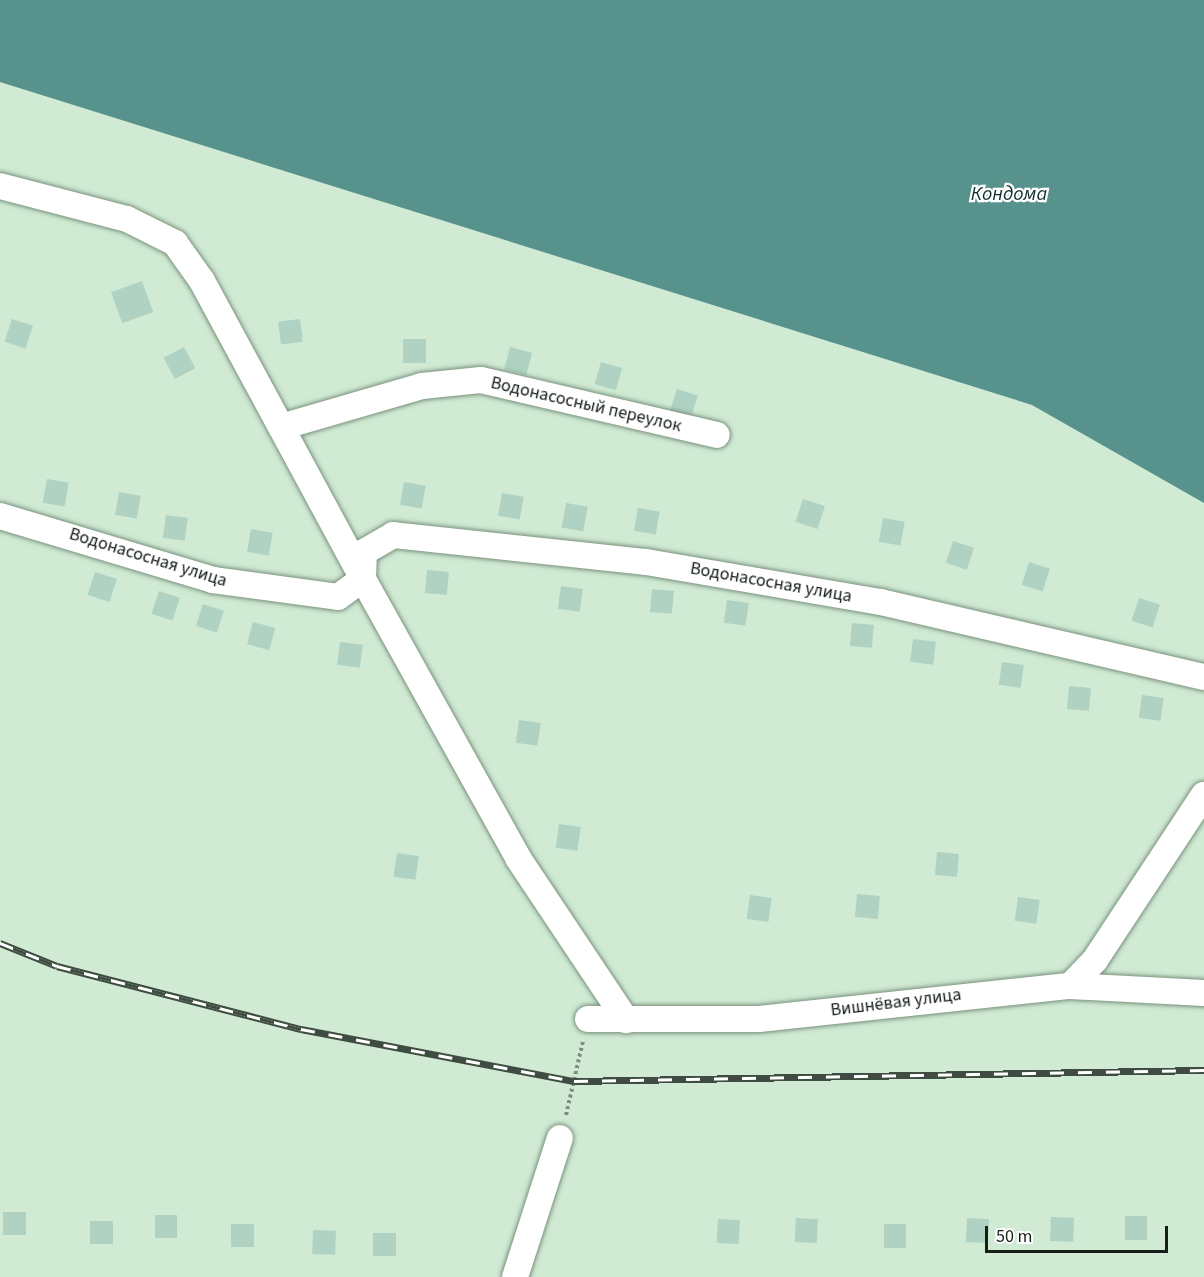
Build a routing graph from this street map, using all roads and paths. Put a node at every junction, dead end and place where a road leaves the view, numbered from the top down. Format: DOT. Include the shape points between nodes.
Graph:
graph roads {
  1 [pos="0,186"];
  2 [pos="281,428"];
  3 [pos="717,435"];
  4 [pos="0,516"];
  5 [pos="363,579"];
  6 [pos="1204,677"];
  7 [pos="1204,795"];
  8 [pos="1070,986"];
  9 [pos="1204,993"];
  10 [pos="588,1019"];
  11 [pos="626,1020"];
  12 [pos="560,1138"];
  13 [pos="515,1277"];
  1 -- 2 [label="street" via="127,219 175,243"];
  2 -- 3 [label="street, Водонасосный переулок" via="422,386 481,380"];
  2 -- 5 [label="street"];
  4 -- 5 [label="street, Водонасосная улица" via="213,580 338,597"];
  5 -- 6 [label="street, Водонасосная улица" via="364,552 393,535 646,562 880,602"];
  5 -- 11 [label="street" via="518,858"];
  7 -- 8 [label="street" via="1095,960"];
  8 -- 9 [label="street, Вишнёвая улица"];
  8 -- 11 [label="street, Вишнёвая улица" via="759,1019"];
  10 -- 11 [label="street, Вишнёвая улица"];
  10 -- 12 [label="path"];
  12 -- 13 [label="street"];
}
